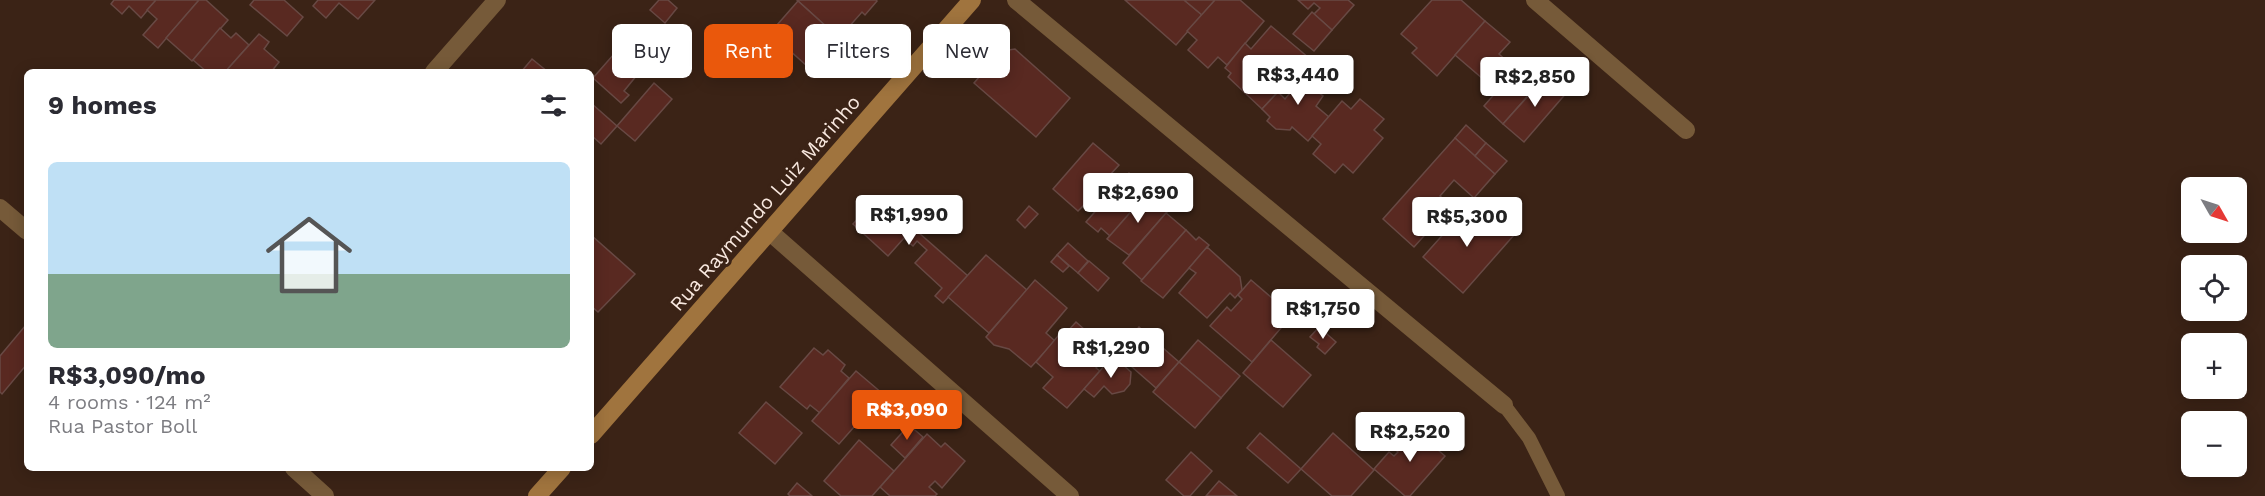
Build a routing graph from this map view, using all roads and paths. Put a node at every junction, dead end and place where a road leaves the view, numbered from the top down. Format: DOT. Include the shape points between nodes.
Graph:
graph roads {
  1 [pos="972,0"];
  2 [pos="1016,0"];
  3 [pos="1535,0"];
  4 [pos="488,3"];
  5 [pos="436,69"];
  6 [pos="1686,130"];
  7 [pos="0,208"];
  8 [pos="24,228"];
  9 [pos="770,232"];
  10 [pos="1504,405"];
  11 [pos="594,432"];
  12 [pos="297,471"];
  13 [pos="559,471"];
  14 [pos="325,496"];
  15 [pos="537,496"];
  16 [pos="1070,496"];
  17 [pos="1558,496"];
  1 -- 9 [label="street, Rua Raymundo Luiz Marinho"];
  2 -- 10 [label="street"];
  3 -- 6 [label="street"];
  4 -- 5 [label="street"];
  7 -- 8 [label="street"];
  9 -- 11 [label="street, Rua Raymundo Luiz Marinho"];
  9 -- 16 [label="street"];
  10 -- 17 [label="lane" via="1529,438"];
  12 -- 14 [label="street"];
  13 -- 15 [label="street"];
}
